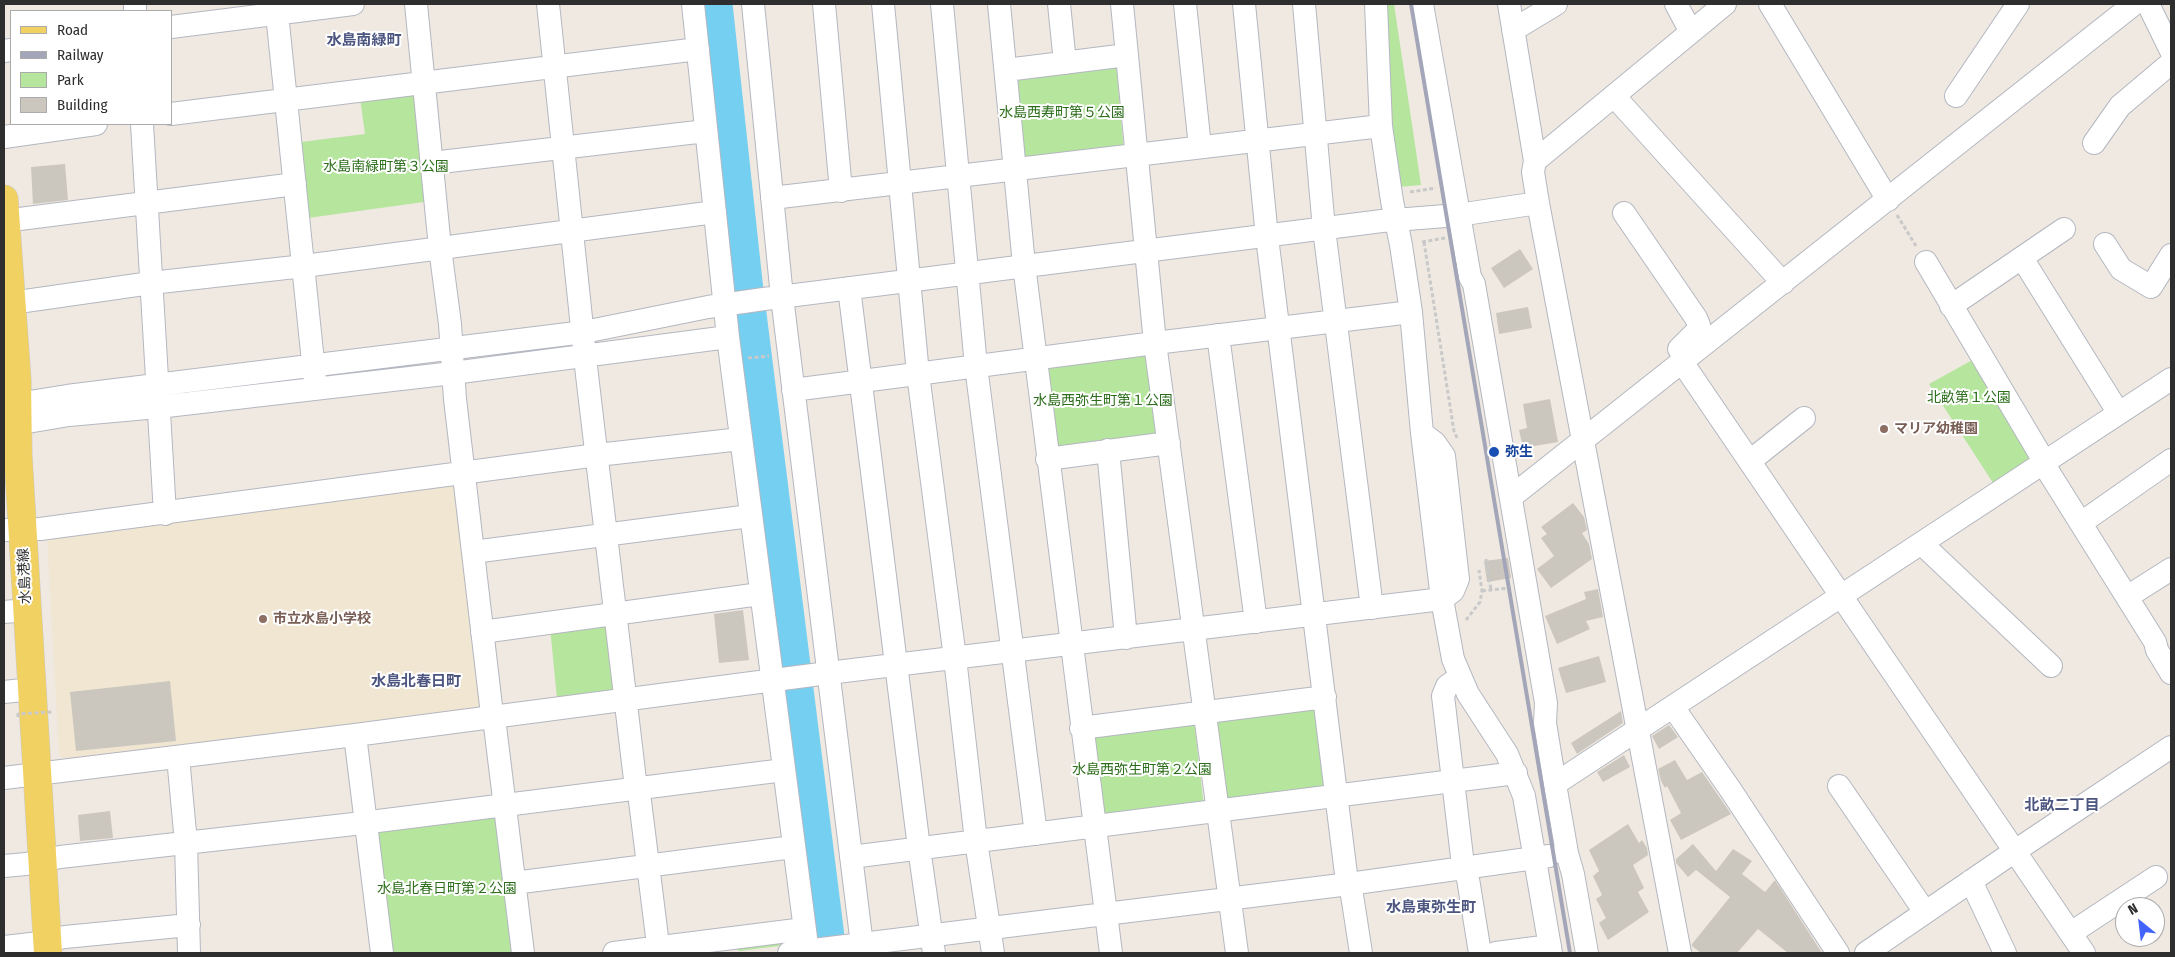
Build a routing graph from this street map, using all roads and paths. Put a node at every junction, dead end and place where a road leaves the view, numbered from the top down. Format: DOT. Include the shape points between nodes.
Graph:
graph roads {
  1 [pos="353,4"];
  2 [pos="416,4"];
  3 [pos="548,4"];
  4 [pos="693,4"];
  5 [pos="753,4"];
  6 [pos="824,4"];
  7 [pos="883,4"];
  8 [pos="942,4"];
  9 [pos="1000,4"];
  10 [pos="1059,4"];
  11 [pos="1122,4"];
  12 [pos="1185,4"];
  13 [pos="1244,4"];
  14 [pos="1304,4"];
  15 [pos="1376,4"];
  16 [pos="1422,4"];
  17 [pos="1509,4"];
  18 [pos="1556,4"];
  19 [pos="1676,4"];
  20 [pos="1725,4"];
  21 [pos="1770,4"];
  22 [pos="2018,4"];
  23 [pos="2134,4"];
  24 [pos="2148,4"];
  25 [pos="277,9"];
  26 [pos="172,27"];
  27 [pos="1514,30"];
  28 [pos="1691,32"];
  29 [pos="698,48"];
  30 [pos="2171,51"];
  31 [pos="1127,55"];
  32 [pos="1065,63"];
  33 [pos="2171,63"];
  34 [pos="555,67"];
  35 [pos="1006,70"];
  36 [pos="424,84"];
  37 [pos="1614,96"];
  38 [pos="1956,96"];
  39 [pos="286,101"];
  40 [pos="172,114"];
  41 [pos="89,125"];
  42 [pos="142,125"];
  43 [pos="1381,126"];
  44 [pos="706,131"];
  45 [pos="1316,133"];
  46 [pos="4,137"];
  47 [pos="1258,140"];
  48 [pos="2094,143"];
  49 [pos="1200,147"];
  50 [pos="564,148"];
  51 [pos="1136,155"];
  52 [pos="1534,160"];
  53 [pos="432,164"];
  54 [pos="1015,170"];
  55 [pos="959,177"];
  56 [pos="295,184"];
  57 [pos="900,184"];
  58 [pos="1438,188"];
  59 [pos="841,191"];
  60 [pos="1410,192"];
  61 [pos="772,198"];
  62 [pos="1888,200"];
  63 [pos="146,202"];
  64 [pos="1538,202"];
  65 [pos="715,212"];
  66 [pos="4,213"];
  67 [pos="1624,213"];
  68 [pos="1458,214"];
  69 [pos="1396,220"];
  70 [pos="573,229"];
  71 [pos="1324,229"];
  72 [pos="2064,230"];
  73 [pos="1267,237"];
  74 [pos="1448,238"];
  75 [pos="1418,243"];
  76 [pos="2105,244"];
  77 [pos="440,248"];
  78 [pos="1146,252"];
  79 [pos="2171,255"];
  80 [pos="2022,258"];
  81 [pos="1926,262"];
  82 [pos="1024,265"];
  83 [pos="304,266"];
  84 [pos="968,273"];
  85 [pos="909,280"];
  86 [pos="151,283"];
  87 [pos="1783,283"];
  88 [pos="849,288"];
  89 [pos="773,298"];
  90 [pos="732,303"];
  91 [pos="7,304"];
  92 [pos="1952,306"];
  93 [pos="1411,312"];
  94 [pos="1337,321"];
  95 [pos="1278,327"];
  96 [pos="584,332"];
  97 [pos="1218,335"];
  98 [pos="728,337"];
  99 [pos="1155,343"];
  100 [pos="451,349"];
  101 [pos="630,350"];
  102 [pos="586,355"];
  103 [pos="769,356"];
  104 [pos="754,357"];
  105 [pos="1035,359"];
  106 [pos="1684,361"];
  107 [pos="314,365"];
  108 [pos="976,366"];
  109 [pos="453,373"];
  110 [pos="918,374"];
  111 [pos="2171,379"];
  112 [pos="861,382"];
  113 [pos="156,385"];
  114 [pos="316,388"];
  115 [pos="793,390"];
  116 [pos="158,407"];
  117 [pos="2118,412"];
  118 [pos="11,415"];
  119 [pos="1804,418"];
  120 [pos="741,439"];
  121 [pos="1584,440"];
  122 [pos="1169,443"];
  123 [pos="1108,450"];
  124 [pos="597,455"];
  125 [pos="1048,459"];
  126 [pos="2171,460"];
  127 [pos="1750,461"];
  128 [pos="2044,463"];
  129 [pos="464,473"];
  130 [pos="1511,497"];
  131 [pos="165,514"];
  132 [pos="750,516"];
  133 [pos="2080,523"];
  134 [pos="13,530"];
  135 [pos="606,535"];
  136 [pos="1922,544"];
  137 [pos="473,552"];
  138 [pos="1486,559"];
  139 [pos="2171,569"];
  140 [pos="1516,587"];
  141 [pos="1491,590"];
  142 [pos="1482,592"];
  143 [pos="760,594"];
  144 [pos="1840,597"];
  145 [pos="2127,597"];
  146 [pos="1442,599"];
  147 [pos="1372,608"];
  148 [pos="16,611"];
  149 [pos="616,614"];
  150 [pos="1314,615"];
  151 [pos="1256,622"];
  152 [pos="1193,630"];
  153 [pos="482,632"];
  154 [pos="2163,636"];
  155 [pos="1126,638"];
  156 [pos="1071,644"];
  157 [pos="1013,651"];
  158 [pos="955,658"];
  159 [pos="897,665"];
  160 [pos="2051,666"];
  161 [pos="2171,673"];
  162 [pos="800,677"];
  163 [pos="1460,677"];
  164 [pos="32,689"];
  165 [pos="4,692"];
  166 [pos="1325,698"];
  167 [pos="627,700"];
  168 [pos="1673,707"];
  169 [pos="1204,712"];
  170 [pos="50,716"];
  171 [pos="18,717"];
  172 [pos="493,717"];
  173 [pos="1082,728"];
  174 [pos="1636,729"];
  175 [pos="355,735"];
  176 [pos="2171,747"];
  177 [pos="178,757"];
  178 [pos="784,770"];
  179 [pos="1516,773"];
  180 [pos="37,774"];
  181 [pos="4,778"];
  182 [pos="1454,782"];
  183 [pos="1554,784"];
  184 [pos="1839,786"];
  185 [pos="637,787"];
  186 [pos="1336,796"];
  187 [pos="505,804"];
  188 [pos="1218,811"];
  189 [pos="367,822"];
  190 [pos="1094,826"];
  191 [pos="1036,834"];
  192 [pos="976,841"];
  193 [pos="186,843"];
  194 [pos="793,847"];
  195 [pos="919,848"];
  196 [pos="2015,851"];
  197 [pos="1567,853"];
  198 [pos="851,857"];
  199 [pos="1536,858"];
  200 [pos="43,860"];
  201 [pos="4,866"];
  202 [pos="647,867"];
  203 [pos="1465,868"];
  204 [pos="2156,877"];
  205 [pos="1971,881"];
  206 [pos="514,883"];
  207 [pos="1349,884"];
  208 [pos="1229,898"];
  209 [pos="1925,912"];
  210 [pos="1105,914"];
  211 [pos="189,925"];
  212 [pos="989,928"];
  213 [pos="2071,933"];
  214 [pos="933,944"];
  215 [pos="4,947"];
  216 [pos="48,947"];
  217 [pos="806,947"];
  218 [pos="857,948"];
  219 [pos="658,950"];
  220 [pos="1551,950"];
  221 [pos="190,953"];
  222 [pos="382,953"];
  223 [pos="523,953"];
  224 [pos="614,953"];
  225 [pos="993,953"];
  226 [pos="1110,953"];
  227 [pos="1237,953"];
  228 [pos="1361,953"];
  229 [pos="1480,953"];
  230 [pos="1496,953"];
  231 [pos="1587,953"];
  232 [pos="1680,953"];
  233 [pos="1838,953"];
  234 [pos="1866,953"];
  235 [pos="2005,953"];
  236 [pos="2084,953"];
  1 -- 25 [label="street"];
  2 -- 36 [label="street"];
  3 -- 34 [label="street"];
  4 -- 29 [label="street"];
  5 -- 61 [label="street"];
  6 -- 59 [label="street"];
  7 -- 57 [label="street"];
  8 -- 55 [label="street"];
  9 -- 35 [label="street"];
  10 -- 32 [label="street"];
  11 -- 31 [label="street"];
  12 -- 49 [label="street"];
  13 -- 47 [label="street"];
  14 -- 45 [label="street"];
  15 -- 43 [label="street"];
  16 -- 68 [label="street"];
  17 -- 27 [label="street"];
  18 -- 27 [label="street"];
  19 -- 28 [label="street"];
  20 -- 28 [label="street"];
  21 -- 62 [label="street"];
  22 -- 38 [label="street"];
  23 -- 62 [label="street"];
  24 -- 30 [label="street"];
  25 -- 26 [label="street"];
  25 -- 39 [label="street"];
  27 -- 52 [label="street"];
  28 -- 37 [label="street"];
  29 -- 34 [label="street"];
  29 -- 44 [label="street"];
  31 -- 32 [label="street"];
  31 -- 51 [label="street"];
  32 -- 35 [label="street"];
  33 -- 48 [label="street" via="2120,106"];
  34 -- 36 [label="street"];
  34 -- 50 [label="street"];
  35 -- 54 [label="street"];
  36 -- 39 [label="street"];
  36 -- 53 [label="street"];
  37 -- 52 [label="street"];
  37 -- 87 [label="street"];
  39 -- 40 [label="street"];
  39 -- 56 [label="street"];
  41 -- 46 [label="street"];
  42 -- 63 [label="street"];
  43 -- 45 [label="street"];
  43 -- 69 [label="street"];
  44 -- 50 [label="street"];
  44 -- 65 [label="street"];
  45 -- 47 [label="street"];
  45 -- 71 [label="street"];
  47 -- 49 [label="street"];
  47 -- 73 [label="street"];
  49 -- 51 [label="street"];
  50 -- 53 [label="street"];
  50 -- 70 [label="street"];
  51 -- 54 [label="street"];
  51 -- 78 [label="street"];
  52 -- 64 [label="street" via="1532,172"];
  53 -- 77 [label="street"];
  54 -- 55 [label="street"];
  54 -- 82 [label="street"];
  55 -- 57 [label="street"];
  55 -- 84 [label="street"];
  56 -- 63 [label="street"];
  56 -- 83 [label="street"];
  57 -- 59 [label="street"];
  57 -- 85 [label="street"];
  58 -- 60 [label="path"];
  59 -- 61 [label="street"];
  61 -- 89 [label="street"];
  62 -- 81 [label="path"];
  62 -- 87 [label="street"];
  63 -- 66 [label="street"];
  63 -- 86 [label="street"];
  64 -- 68 [label="street"];
  64 -- 121 [label="street"];
  65 -- 70 [label="street"];
  65 -- 90 [label="street"];
  66 -- 91 [label="main road, 水島港線"];
  67 -- 106 [label="street" via="1699,325 1679,349"];
  68 -- 69 [label="street"];
  68 -- 130 [label="street" via="1474,284"];
  69 -- 71 [label="street"];
  69 -- 93 [label="street"];
  70 -- 77 [label="street"];
  70 -- 96 [label="street"];
  71 -- 73 [label="street"];
  71 -- 94 [label="street"];
  72 -- 80 [label="street"];
  73 -- 78 [label="street"];
  73 -- 95 [label="street"];
  74 -- 75 [label="path"];
  76 -- 79 [label="street" via="2121,269 2151,287"];
  77 -- 83 [label="street"];
  77 -- 100 [label="street"];
  78 -- 82 [label="street"];
  78 -- 99 [label="street"];
  80 -- 92 [label="street"];
  80 -- 117 [label="street"];
  81 -- 92 [label="street"];
  82 -- 84 [label="street"];
  82 -- 105 [label="street"];
  83 -- 86 [label="street"];
  83 -- 107 [label="street"];
  84 -- 85 [label="street"];
  84 -- 108 [label="street"];
  85 -- 88 [label="street"];
  85 -- 110 [label="street"];
  86 -- 91 [label="street"];
  86 -- 113 [label="street"];
  87 -- 106 [label="street"];
  88 -- 89 [label="street"];
  88 -- 112 [label="street"];
  89 -- 90 [label="street"];
  89 -- 115 [label="street"];
  90 -- 96 [label="street"];
  90 -- 98 [label="street"];
  90 -- 101 [label="street" via="701,321"];
  91 -- 118 [label="main road, 水島港線"];
  92 -- 128 [label="street"];
  93 -- 94 [label="street"];
  93 -- 146 [label="street"];
  94 -- 95 [label="street"];
  94 -- 147 [label="street"];
  95 -- 97 [label="street"];
  95 -- 150 [label="street"];
  96 -- 100 [label="street"];
  96 -- 102 [label="street"];
  97 -- 99 [label="street"];
  97 -- 151 [label="street"];
  98 -- 101 [label="street"];
  98 -- 120 [label="street"];
  99 -- 105 [label="street"];
  99 -- 122 [label="street"];
  100 -- 107 [label="street"];
  100 -- 109 [label="street"];
  101 -- 102 [label="street"];
  102 -- 109 [label="street"];
  102 -- 124 [label="street"];
  103 -- 104 [label="path"];
  105 -- 108 [label="street"];
  105 -- 125 [label="street"];
  106 -- 121 [label="street"];
  106 -- 127 [label="street"];
  107 -- 113 [label="street"];
  107 -- 114 [label="street"];
  108 -- 110 [label="street"];
  108 -- 157 [label="street"];
  109 -- 114 [label="street"];
  109 -- 129 [label="street"];
  110 -- 112 [label="street"];
  110 -- 158 [label="street"];
  111 -- 117 [label="street"];
  112 -- 115 [label="street"];
  112 -- 159 [label="street"];
  113 -- 116 [label="street"];
  113 -- 118 [label="street"];
  114 -- 116 [label="street"];
  115 -- 162 [label="street"];
  116 -- 118 [label="street" via="69,415"];
  116 -- 131 [label="street"];
  117 -- 128 [label="street"];
  118 -- 134 [label="main road, 水島港線"];
  119 -- 127 [label="street"];
  120 -- 124 [label="street"];
  120 -- 132 [label="street"];
  121 -- 130 [label="street"];
  121 -- 174 [label="street"];
  122 -- 123 [label="street"];
  122 -- 152 [label="street"];
  123 -- 125 [label="street"];
  123 -- 155 [label="street"];
  124 -- 129 [label="street"];
  124 -- 135 [label="street"];
  125 -- 156 [label="street"];
  126 -- 133 [label="street"];
  127 -- 144 [label="street" via="1835,584"];
  128 -- 133 [label="street"];
  128 -- 136 [label="street"];
  129 -- 131 [label="street"];
  129 -- 137 [label="street"];
  130 -- 183 [label="street" via="1546,703 1545,723"];
  131 -- 134 [label="street"];
  132 -- 135 [label="street"];
  132 -- 143 [label="street"];
  133 -- 145 [label="street"];
  134 -- 148 [label="main road, 水島港線"];
  135 -- 137 [label="street"];
  135 -- 149 [label="street"];
  136 -- 144 [label="street"];
  136 -- 160 [label="street"];
  137 -- 153 [label="street"];
  138 -- 141 [label="path"];
  139 -- 145 [label="street"];
  140 -- 141 [label="path"];
  141 -- 142 [label="path"];
  143 -- 149 [label="street"];
  143 -- 162 [label="street"];
  144 -- 168 [label="street"];
  144 -- 196 [label="street"];
  145 -- 154 [label="street"];
  146 -- 147 [label="street"];
  146 -- 163 [label="street" via="1453,659"];
  147 -- 150 [label="street"];
  148 -- 164 [label="main road, 水島港線"];
  149 -- 153 [label="street"];
  149 -- 167 [label="street"];
  150 -- 151 [label="street"];
  150 -- 166 [label="street"];
  151 -- 152 [label="street"];
  152 -- 155 [label="street"];
  152 -- 169 [label="street"];
  153 -- 172 [label="street"];
  154 -- 161 [label="street" via="2157,650"];
  155 -- 156 [label="street"];
  156 -- 157 [label="street"];
  156 -- 173 [label="street"];
  157 -- 158 [label="street"];
  157 -- 191 [label="street"];
  158 -- 159 [label="street"];
  158 -- 192 [label="street"];
  159 -- 162 [label="street"];
  159 -- 195 [label="street"];
  162 -- 167 [label="street"];
  162 -- 178 [label="street"];
  162 -- 198 [label="street"];
  163 -- 179 [label="street"];
  163 -- 182 [label="street" via="1447,686 1443,696"];
  164 -- 165 [label="street"];
  164 -- 180 [label="main road, 水島港線"];
  166 -- 169 [label="street"];
  166 -- 186 [label="street"];
  167 -- 172 [label="street"];
  167 -- 185 [label="street"];
  168 -- 174 [label="street"];
  168 -- 233 [label="street"];
  169 -- 173 [label="street"];
  169 -- 188 [label="street"];
  170 -- 171 [label="path, bridge" via="50,712 18,714"];
  172 -- 175 [label="street"];
  172 -- 187 [label="street"];
  173 -- 190 [label="street"];
  174 -- 183 [label="street"];
  174 -- 232 [label="street"];
  175 -- 177 [label="street"];
  175 -- 189 [label="street"];
  176 -- 196 [label="street"];
  177 -- 180 [label="street"];
  177 -- 193 [label="street"];
  178 -- 185 [label="street"];
  178 -- 194 [label="street"];
  179 -- 182 [label="street"];
  179 -- 199 [label="street" via="1524,796"];
  180 -- 181 [label="street"];
  180 -- 200 [label="main road, 水島港線"];
  182 -- 186 [label="street"];
  182 -- 203 [label="street"];
  183 -- 197 [label="street"];
  184 -- 209 [label="street"];
  185 -- 187 [label="street"];
  185 -- 202 [label="street"];
  186 -- 188 [label="street"];
  186 -- 207 [label="street"];
  187 -- 189 [label="street"];
  187 -- 206 [label="street"];
  188 -- 190 [label="street"];
  188 -- 208 [label="street"];
  189 -- 193 [label="street"];
  189 -- 222 [label="street"];
  190 -- 191 [label="street"];
  190 -- 210 [label="street"];
  191 -- 192 [label="street"];
  192 -- 195 [label="street"];
  192 -- 212 [label="street"];
  193 -- 200 [label="street"];
  193 -- 211 [label="street"];
  194 -- 202 [label="street"];
  194 -- 217 [label="street"];
  195 -- 198 [label="street"];
  195 -- 214 [label="street"];
  196 -- 205 [label="street"];
  196 -- 213 [label="street"];
  197 -- 199 [label="street"];
  197 -- 231 [label="street"];
  198 -- 218 [label="street"];
  199 -- 203 [label="street"];
  199 -- 220 [label="street"];
  200 -- 201 [label="street"];
  200 -- 216 [label="main road, 水島港線"];
  202 -- 206 [label="street"];
  202 -- 219 [label="street"];
  203 -- 207 [label="street"];
  203 -- 229 [label="street"];
  204 -- 213 [label="street"];
  205 -- 209 [label="street"];
  205 -- 235 [label="street"];
  206 -- 223 [label="street"];
  207 -- 208 [label="street"];
  207 -- 228 [label="street"];
  208 -- 210 [label="street"];
  208 -- 227 [label="street"];
  209 -- 234 [label="street"];
  210 -- 212 [label="street"];
  210 -- 226 [label="street"];
  211 -- 216 [label="street" via="65,937"];
  211 -- 221 [label="street"];
  212 -- 214 [label="street"];
  212 -- 225 [label="street"];
  213 -- 236 [label="street"];
  214 -- 218 [label="street"];
  215 -- 216 [label="street"];
  217 -- 218 [label="street"];
  217 -- 219 [label="street"];
  219 -- 224 [label="street"];
  220 -- 230 [label="street"];
}
